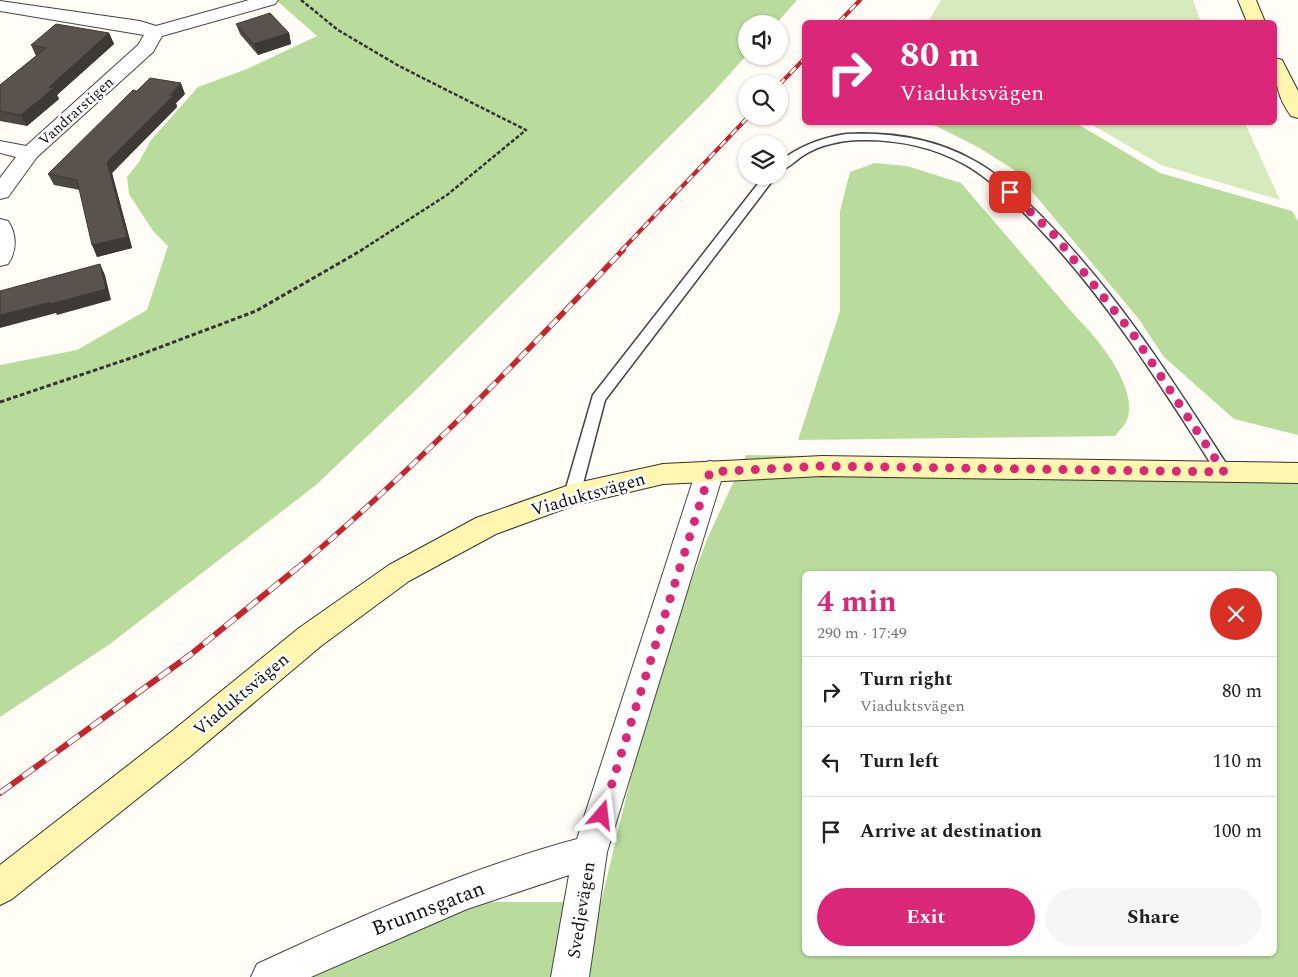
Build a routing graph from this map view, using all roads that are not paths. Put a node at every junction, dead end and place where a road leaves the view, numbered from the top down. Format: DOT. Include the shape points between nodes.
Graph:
graph roads {
  1 [pos="75,0"];
  2 [pos="269,0"];
  3 [pos="1247,0"];
  4 [pos="0,6"];
  5 [pos="58,15"];
  6 [pos="1255,20"];
  7 [pos="155,32"];
  8 [pos="1277,68"];
  9 [pos="1298,112"];
  10 [pos="0,147"];
  11 [pos="30,153"];
  12 [pos="788,160"];
  13 [pos="763,185"];
  14 [pos="0,192"];
  15 [pos="0,226"];
  16 [pos="0,259"];
  17 [pos="710,472"];
  18 [pos="1224,472"];
  19 [pos="1298,473"];
  20 [pos="572,495"];
  21 [pos="590,852"];
  22 [pos="0,887"];
  23 [pos="270,977"];
  24 [pos="570,977"];
  1 -- 5 [label="street"];
  2 -- 7 [label="street"];
  3 -- 6 [label="street"];
  4 -- 5 [label="street"];
  5 -- 7 [label="street"];
  7 -- 11 [label="street, Vandrarstigen" via="146,48"];
  8 -- 9 [label="street"];
  10 -- 11 [label="street"];
  11 -- 14 [label="street, Vandrarstigen"];
  12 -- 18 [label="lane" via="821,140 855,136 912,141 968,162 1010,192 1055,236 1133,334"];
  13 -- 20 [label="lane" via="598,399"];
  15 -- 16 [label="street" via="4,243"];
  17 -- 18 [label="street, Viaduktsvägen" via="822,466"];
  17 -- 20 [label="street, Viaduktsvägen" via="663,474"];
  17 -- 21 [label="street, Svedjevägen"];
  18 -- 19 [label="street, Viaduktsvägen"];
  20 -- 22 [label="street, Viaduktsvägen" via="486,526 399,573 310,637"];
  21 -- 23 [label="street, Brunnsgatan" via="517,874 362,934"];
  21 -- 24 [label="street, Svedjevägen"];
}
